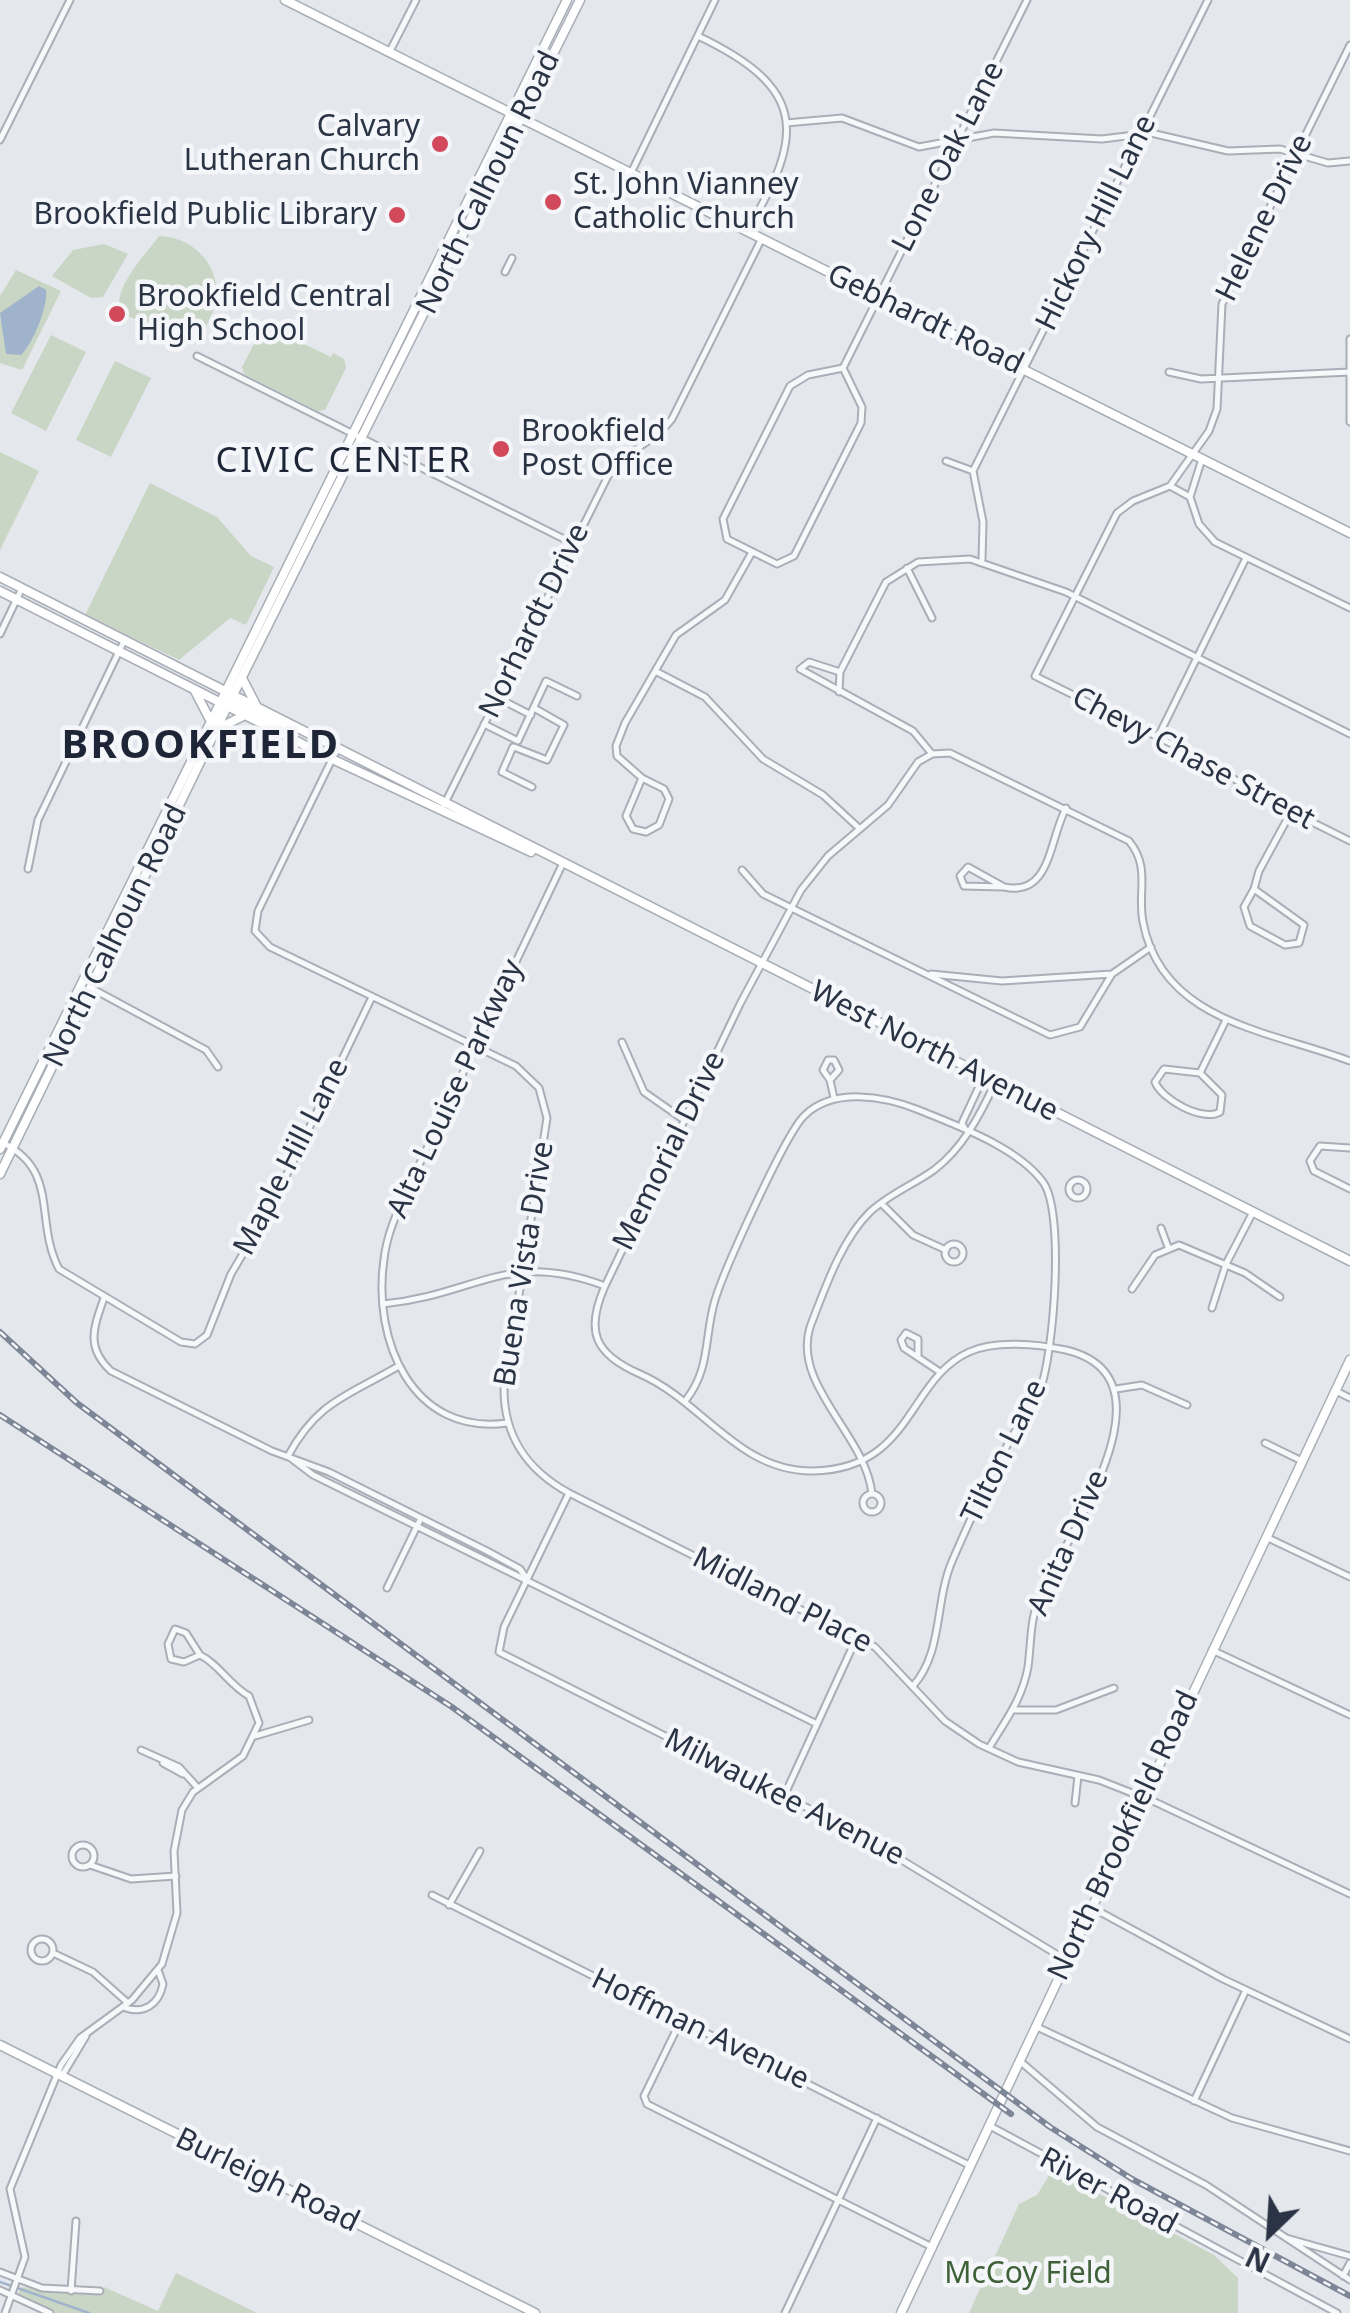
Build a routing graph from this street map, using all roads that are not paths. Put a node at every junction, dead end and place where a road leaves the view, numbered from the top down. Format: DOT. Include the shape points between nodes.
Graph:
graph roads {
  1 [pos="70,0"];
  2 [pos="285,0"];
  3 [pos="416,0"];
  4 [pos="567,0"];
  5 [pos="580,0"];
  6 [pos="715,0"];
  7 [pos="1027,0"];
  8 [pos="1208,0"];
  9 [pos="551,31"];
  10 [pos="698,36"];
  11 [pos="1350,45"];
  12 [pos="390,52"];
  13 [pos="511,112"];
  14 [pos="521,117"];
  15 [pos="786,123"];
  16 [pos="1142,133"];
  17 [pos="1,134"];
  18 [pos="958,141"];
  19 [pos="1296,152"];
  20 [pos="1350,161"];
  21 [pos="632,173"];
  22 [pos="489,182"];
  23 [pos="747,230"];
  24 [pos="762,238"];
  25 [pos="512,258"];
  26 [pos="505,272"];
  27 [pos="879,296"];
  28 [pos="1350,338"];
  29 [pos="197,356"];
  30 [pos="844,368"];
  31 [pos="1024,369"];
  32 [pos="1169,372"];
  33 [pos="1350,372"];
  34 [pos="1218,378"];
  35 [pos="1350,422"];
  36 [pos="350,434"];
  37 [pos="361,439"];
  38 [pos="1198,456"];
  39 [pos="946,461"];
  40 [pos="973,471"];
  41 [pos="1170,486"];
  42 [pos="1190,497"];
  43 [pos="1350,533"];
  44 [pos="574,544"];
  45 [pos="752,554"];
  46 [pos="1246,558"];
  47 [pos="982,560"];
  48 [pos="908,568"];
  49 [pos="0,577"];
  50 [pos="22,588"];
  51 [pos="0,591"];
  52 [pos="1075,596"];
  53 [pos="16,600"];
  54 [pos="1350,608"];
  55 [pos="932,618"];
  56 [pos="0,634"];
  57 [pos="124,640"];
  58 [pos="118,652"];
  59 [pos="1198,658"];
  60 [pos="234,669"];
  61 [pos="657,672"];
  62 [pos="840,672"];
  63 [pos="242,678"];
  64 [pos="209,683"];
  65 [pos="194,690"];
  66 [pos="224,690"];
  67 [pos="838,692"];
  68 [pos="577,696"];
  69 [pos="497,698"];
  70 [pos="230,701"];
  71 [pos="217,702"];
  72 [pos="256,707"];
  73 [pos="534,708"];
  74 [pos="244,715"];
  75 [pos="531,715"];
  76 [pos="209,718"];
  77 [pos="484,724"];
  78 [pos="215,730"];
  79 [pos="308,733"];
  80 [pos="1350,734"];
  81 [pos="1158,737"];
  82 [pos="516,744"];
  83 [pos="338,747"];
  84 [pos="932,754"];
  85 [pos="332,759"];
  86 [pos="642,778"];
  87 [pos="532,787"];
  88 [pos="446,800"];
  89 [pos="1066,808"];
  90 [pos="441,812"];
  91 [pos="1291,812"];
  92 [pos="860,829"];
  93 [pos="1350,841"];
  94 [pos="558,863"];
  95 [pos="28,869"];
  96 [pos="742,870"];
  97 [pos="1004,887"];
  98 [pos="1254,889"];
  99 [pos="790,908"];
  100 [pos="1151,947"];
  101 [pos="760,964"];
  102 [pos="922,972"];
  103 [pos="1112,974"];
  104 [pos="80,982"];
  105 [pos="89,987"];
  106 [pos="372,997"];
  107 [pos="1226,1020"];
  108 [pos="622,1042"];
  109 [pos="475,1046"];
  110 [pos="1350,1061"];
  111 [pos="218,1067"];
  112 [pos="1200,1073"];
  113 [pos="983,1078"];
  114 [pos="830,1080"];
  115 [pos="995,1083"];
  116 [pos="834,1098"];
  117 [pos="684,1120"];
  118 [pos="966,1132"];
  119 [pos="2,1146"];
  120 [pos="13,1148"];
  121 [pos="1350,1148"];
  122 [pos="0,1174"];
  123 [pos="1350,1189"];
  124 [pos="1070,1190"];
  125 [pos="1052,1197"];
  126 [pos="882,1204"];
  127 [pos="1253,1212"];
  128 [pos="1162,1228"];
  129 [pos="1168,1247"];
  130 [pos="946,1250"];
  131 [pos="1350,1259"];
  132 [pos="1226,1264"];
  133 [pos="523,1269"];
  134 [pos="605,1286"];
  135 [pos="1132,1289"];
  136 [pos="1280,1297"];
  137 [pos="104,1298"];
  138 [pos="384,1304"];
  139 [pos="1212,1308"];
  140 [pos="1048,1348"];
  141 [pos="918,1356"];
  142 [pos="1350,1360"];
  143 [pos="397,1368"];
  144 [pos="940,1372"];
  145 [pos="1115,1390"];
  146 [pos="1336,1391"];
  147 [pos="1350,1398"];
  148 [pos="685,1400"];
  149 [pos="1187,1405"];
  150 [pos="507,1423"];
  151 [pos="1265,1443"];
  152 [pos="288,1456"];
  153 [pos="861,1459"];
  154 [pos="1302,1461"];
  155 [pos="568,1493"];
  156 [pos="872,1494"];
  157 [pos="420,1518"];
  158 [pos="416,1527"];
  159 [pos="1266,1537"];
  160 [pos="1350,1577"];
  161 [pos="527,1579"];
  162 [pos="387,1588"];
  163 [pos="857,1637"];
  164 [pos="1212,1650"];
  165 [pos="200,1655"];
  166 [pos="913,1686"];
  167 [pos="1114,1688"];
  168 [pos="1015,1710"];
  169 [pos="1350,1715"];
  170 [pos="310,1720"];
  171 [pos="817,1724"];
  172 [pos="255,1736"];
  173 [pos="988,1748"];
  174 [pos="141,1750"];
  175 [pos="1078,1776"];
  176 [pos="198,1788"];
  177 [pos="784,1796"];
  178 [pos="1142,1797"];
  179 [pos="1075,1803"];
  180 [pos="480,1851"];
  181 [pos="90,1865"];
  182 [pos="176,1876"];
  183 [pos="1350,1894"];
  184 [pos="432,1895"];
  185 [pos="449,1905"];
  186 [pos="1091,1907"];
  187 [pos="53,1954"];
  188 [pos="1066,1960"];
  189 [pos="158,1970"];
  190 [pos="1246,1990"];
  191 [pos="125,2005"];
  192 [pos="681,2020"];
  193 [pos="1035,2026"];
  194 [pos="1350,2038"];
  195 [pos="0,2045"];
  196 [pos="1018,2060"];
  197 [pos="60,2077"];
  198 [pos="1194,2102"];
  199 [pos="877,2118"];
  200 [pos="988,2124"];
  201 [pos="1350,2151"];
  202 [pos="969,2165"];
  203 [pos="840,2198"];
  204 [pos="76,2221"];
  205 [pos="1277,2234"];
  206 [pos="932,2246"];
  207 [pos="1350,2259"];
  208 [pos="0,2272"];
  209 [pos="1347,2278"];
  210 [pos="15,2289"];
  211 [pos="0,2290"];
  212 [pos="72,2291"];
  213 [pos="100,2291"];
  214 [pos="5,2313"];
  215 [pos="50,2313"];
  216 [pos="535,2313"];
  217 [pos="785,2313"];
  218 [pos="901,2313"];
  219 [pos="1336,2313"];
  1 -- 17 [label="street"];
  2 -- 12 [label="main road, Gebhardt Road"];
  3 -- 12 [label="street"];
  4 -- 9 [label="main road, North Calhoun Road"];
  5 -- 14 [label="main road, North Calhoun Road"];
  6 -- 10 [label="street"];
  7 -- 18 [label="street, Lone Oak Lane"];
  8 -- 16 [label="street, Hickory Hill Lane"];
  9 -- 13 [label="main road, North Calhoun Road"];
  9 -- 14 [label="main road" via="518,110"];
  10 -- 15 [label="street" via="760,71"];
  10 -- 21 [label="street"];
  11 -- 19 [label="street, Helene Drive"];
  12 -- 13 [label="main road, Gebhardt Road"];
  13 -- 14 [label="main road, Gebhardt Road"];
  13 -- 22 [label="main road" via="514,120"];
  13 -- 36 [label="main road, North Calhoun Road"];
  14 -- 21 [label="main road, Gebhardt Road"];
  14 -- 22 [label="main road, North Calhoun Road"];
  15 -- 18 [label="street" via="842,118 911,145"];
  15 -- 23 [label="street" via="781,163"];
  16 -- 18 [label="street" via="1102,139 994,133"];
  16 -- 19 [label="street" via="1228,151"];
  16 -- 31 [label="street, Hickory Hill Lane"];
  18 -- 27 [label="street, Lone Oak Lane"];
  19 -- 20 [label="street" via="1328,163"];
  19 -- 34 [label="street, Helene Drive" via="1224,296"];
  21 -- 23 [label="main road, Gebhardt Road"];
  22 -- 37 [label="main road, North Calhoun Road"];
  23 -- 24 [label="main road, Gebhardt Road"];
  24 -- 27 [label="main road, Gebhardt Road"];
  24 -- 44 [label="street, Norhardt Drive" via="672,419 617,462"];
  25 -- 26 [label="street"];
  27 -- 30 [label="street, Lone Oak Lane"];
  27 -- 31 [label="main road, Gebhardt Road"];
  28 -- 33 [label="street"];
  29 -- 36 [label="street"];
  30 -- 45 [label="street" via="863,413 849,448 794,556 778,564"];
  30 -- 45 [label="street" via="790,386 740,484 723,529"];
  31 -- 38 [label="main road, Gebhardt Road"];
  31 -- 40 [label="street, Hickory Hill Lane"];
  32 -- 34 [label="street"];
  33 -- 34 [label="street"];
  33 -- 35 [label="street"];
  34 -- 38 [label="street, Helene Drive" via="1214,417"];
  36 -- 37 [label="street"];
  36 -- 60 [label="main road, North Calhoun Road"];
  37 -- 44 [label="street"];
  37 -- 63 [label="main road, North Calhoun Road"];
  38 -- 41 [label="street"];
  38 -- 42 [label="street"];
  38 -- 43 [label="main road, Gebhardt Road"];
  39 -- 40 [label="street"];
  40 -- 47 [label="street"];
  41 -- 42 [label="street"];
  41 -- 52 [label="street" via="1117,513"];
  42 -- 46 [label="street" via="1204,532"];
  44 -- 69 [label="street, Norhardt Drive"];
  45 -- 61 [label="street" via="714,610 676,635"];
  46 -- 54 [label="street"];
  46 -- 59 [label="street"];
  47 -- 48 [label="street" via="935,558"];
  47 -- 52 [label="street"];
  48 -- 55 [label="street"];
  48 -- 62 [label="street" via="882,586"];
  49 -- 50 [label="main road, West North Avenue"];
  50 -- 53 [label="street"];
  50 -- 57 [label="main road, West North Avenue"];
  51 -- 53 [label="main road, West North Avenue"];
  52 -- 59 [label="street"];
  52 -- 81 [label="street, Chevy Chase Street" via="1035,676"];
  53 -- 56 [label="street"];
  53 -- 58 [label="main road, West North Avenue"];
  57 -- 58 [label="street"];
  57 -- 64 [label="main road, West North Avenue"];
  58 -- 65 [label="main road, West North Avenue"];
  58 -- 95 [label="street" via="38,820"];
  59 -- 80 [label="street"];
  59 -- 81 [label="street"];
  60 -- 64 [label="main road"];
  60 -- 66 [label="main road, North Calhoun Road"];
  61 -- 86 [label="street" via="616,746 622,764"];
  61 -- 92 [label="street" via="705,697 763,759 823,795"];
  62 -- 67 [label="street"];
  62 -- 67 [label="street" via="809,662 800,669"];
  63 -- 70 [label="main road, North Calhoun Road"];
  63 -- 72 [label="main road"];
  64 -- 66 [label="main road, West North Avenue"];
  65 -- 71 [label="main road, West North Avenue"];
  65 -- 76 [label="main road"];
  66 -- 70 [label="main road, West North Avenue"];
  66 -- 71 [label="main road, North Calhoun Road"];
  67 -- 84 [label="street" via="920,735"];
  68 -- 73 [label="street" via="546,681"];
  69 -- 75 [label="street"];
  69 -- 77 [label="street, Norhardt Drive"];
  70 -- 71 [label="main road, West North Avenue"];
  70 -- 72 [label="main road, West North Avenue"];
  70 -- 74 [label="main road, West North Avenue"];
  70 -- 78 [label="main road, North Calhoun Road"];
  70 -- 79 [label="main road"];
  71 -- 76 [label="main road, North Calhoun Road"];
  72 -- 79 [label="main road, West North Avenue"];
  73 -- 75 [label="street"];
  73 -- 82 [label="street" via="564,725 547,760"];
  74 -- 78 [label="main road"];
  74 -- 85 [label="main road, West North Avenue"];
  75 -- 82 [label="street"];
  76 -- 104 [label="main road, North Calhoun Road"];
  77 -- 82 [label="street"];
  77 -- 88 [label="street, Norhardt Drive"];
  78 -- 105 [label="main road, North Calhoun Road"];
  79 -- 83 [label="main road, West North Avenue"];
  81 -- 91 [label="street, Chevy Chase Street"];
  82 -- 87 [label="street" via="502,772"];
  83 -- 85 [label="street"];
  83 -- 88 [label="main road, West North Avenue"];
  84 -- 89 [label="street" via="965,758"];
  84 -- 92 [label="street, Memorial Drive"];
  85 -- 90 [label="main road, West North Avenue"];
  85 -- 106 [label="street, Buena Vista Drive" via="258,911 255,931 270,947"];
  86 -- 86 [label="street" via="626,816 633,829 646,832 659,825 669,800 664,788"];
  88 -- 90 [label="street, Norhardt Drive"];
  88 -- 94 [label="main road, West North Avenue"];
  89 -- 97 [label="street" via="1039,880 1028,888"];
  89 -- 100 [label="street" via="1136,850 1144,867 1142,913"];
  90 -- 94 [label="main road, West North Avenue"];
  91 -- 93 [label="street, Chevy Chase Street"];
  91 -- 98 [label="street"];
  92 -- 99 [label="street, Memorial Drive" via="813,872"];
  94 -- 101 [label="main road, West North Avenue"];
  94 -- 109 [label="street, Alta Louise Parkway"];
  96 -- 99 [label="street" via="756,889"];
  97 -- 97 [label="street" via="972,867 960,876 968,888"];
  98 -- 98 [label="street" via="1244,906 1250,926 1285,945 1299,943 1304,925"];
  99 -- 101 [label="street, Memorial Drive"];
  99 -- 102 [label="street"];
  100 -- 103 [label="street"];
  100 -- 107 [label="street" via="1174,984"];
  101 -- 113 [label="main road, West North Avenue"];
  101 -- 117 [label="street, Memorial Drive"];
  102 -- 103 [label="street" via="1002,981"];
  102 -- 103 [label="street" via="1057,1036 1086,1021"];
  104 -- 105 [label="street"];
  104 -- 119 [label="main road, North Calhoun Road"];
  105 -- 111 [label="street" via="206,1050"];
  105 -- 120 [label="main road, North Calhoun Road"];
  106 -- 109 [label="street, Buena Vista Drive"];
  106 -- 137 [label="street, Maple Hill Lane" via="204,1339 186,1344"];
  107 -- 110 [label="street"];
  107 -- 112 [label="street"];
  108 -- 117 [label="street" via="644,1092"];
  109 -- 133 [label="street, Buena Vista Drive" via="532,1078 546,1106"];
  109 -- 138 [label="street, Alta Louise Parkway" via="390,1229"];
  112 -- 112 [label="street" via="1164,1070 1156,1086 1212,1117 1223,1109 1222,1095"];
  113 -- 115 [label="main road, West North Avenue"];
  113 -- 118 [label="street" via="962,1123"];
  114 -- 116 [label="street"];
  115 -- 118 [label="street"];
  115 -- 127 [label="main road, West North Avenue"];
  116 -- 118 [label="street" via="903,1104"];
  116 -- 148 [label="street" via="804,1116 786,1147 718,1290 706,1364"];
  117 -- 134 [label="street, Memorial Drive"];
  118 -- 125 [label="street" via="1022,1161"];
  118 -- 126 [label="street" via="938,1166"];
  119 -- 120 [label="street"];
  120 -- 122 [label="main road, North Calhoun Road"];
  120 -- 137 [label="street" via="35,1168 59,1270"];
  121 -- 123 [label="street" via="1320,1146 1310,1161 1314,1170"];
  124 -- 125 [label="street"];
  125 -- 140 [label="street, Tilton Lane"];
  126 -- 130 [label="street" via="914,1235"];
  126 -- 153 [label="street" via="854,1233 806,1345 815,1382"];
  127 -- 131 [label="main road, West North Avenue"];
  127 -- 132 [label="street"];
  128 -- 129 [label="street"];
  129 -- 132 [label="street" via="1187,1246"];
  129 -- 135 [label="street"];
  132 -- 136 [label="street"];
  132 -- 139 [label="street"];
  133 -- 134 [label="street" via="568,1272"];
  133 -- 138 [label="street" via="430,1298"];
  133 -- 150 [label="street, Buena Vista Drive" via="504,1379"];
  134 -- 148 [label="street, Memorial Drive" via="593,1319 598,1341 615,1363"];
  137 -- 152 [label="street" via="92,1334 106,1367"];
  138 -- 143 [label="street, Alta Louise Parkway"];
  140 -- 144 [label="street" via="986,1346"];
  140 -- 145 [label="street" via="1094,1363"];
  140 -- 166 [label="street, Tilton Lane" via="1038,1397 952,1561 938,1602 932,1657"];
  141 -- 141 [label="street" via="918,1339 906,1333 901,1345"];
  141 -- 144 [label="street"];
  142 -- 146 [label="main road, North Brookfield Road"];
  143 -- 150 [label="street" via="440,1412 467,1422"];
  143 -- 152 [label="street" via="328,1404"];
  144 -- 153 [label="street" via="899,1432"];
  145 -- 149 [label="street" via="1136,1384"];
  145 -- 168 [label="street, Anita Drive" via="1114,1441 1036,1604"];
  146 -- 147 [label="street"];
  146 -- 154 [label="main road, North Brookfield Road"];
  148 -- 153 [label="street" via="740,1448 781,1468 825,1470"];
  150 -- 155 [label="street, Buena Vista Drive" via="532,1467"];
  151 -- 154 [label="street"];
  152 -- 157 [label="street"];
  152 -- 158 [label="street"];
  153 -- 156 [label="street"];
  154 -- 159 [label="main road, North Brookfield Road"];
  155 -- 161 [label="street"];
  155 -- 163 [label="street, Midland Place"];
  157 -- 158 [label="street"];
  157 -- 161 [label="street" via="520,1569"];
  158 -- 161 [label="street"];
  158 -- 162 [label="street"];
  159 -- 160 [label="street"];
  159 -- 164 [label="main road, North Brookfield Road"];
  161 -- 171 [label="street"];
  161 -- 177 [label="street, Milwaukee Avenue" via="497,1648 502,1656"];
  163 -- 166 [label="street, Midland Place" via="880,1650"];
  163 -- 171 [label="street"];
  164 -- 169 [label="street"];
  164 -- 178 [label="main road, North Brookfield Road"];
  165 -- 165 [label="street" via="171,1659 175,1629 186,1633"];
  165 -- 172 [label="street" via="254,1703"];
  166 -- 173 [label="street, Midland Place" via="945,1721"];
  167 -- 168 [label="street" via="1056,1710"];
  168 -- 173 [label="street, Anita Drive"];
  170 -- 172 [label="street"];
  171 -- 177 [label="street"];
  172 -- 176 [label="street" via="237,1762"];
  173 -- 175 [label="street, Midland Place"];
  174 -- 176 [label="street" via="174,1764"];
  175 -- 178 [label="street, Midland Place"];
  175 -- 179 [label="street"];
  176 -- 182 [label="street" via="178,1822"];
  177 -- 188 [label="street, Milwaukee Avenue" via="911,1863"];
  178 -- 183 [label="street, Midland Place"];
  178 -- 186 [label="main road, North Brookfield Road"];
  180 -- 185 [label="street"];
  181 -- 181 [label="street" via="74,1863 76,1847 93,1851"];
  181 -- 182 [label="street" via="130,1879"];
  182 -- 189 [label="street" via="175,1927"];
  184 -- 185 [label="street, Hoffman Avenue"];
  185 -- 192 [label="street, Hoffman Avenue"];
  186 -- 188 [label="main road, North Brookfield Road"];
  186 -- 190 [label="street"];
  187 -- 187 [label="street" via="45,1940 32,1948 41,1961"];
  187 -- 191 [label="street" via="93,1972"];
  188 -- 193 [label="main road, North Brookfield Road"];
  189 -- 191 [label="street"];
  189 -- 191 [label="street" via="163,1984 154,2004 140,2011"];
  190 -- 194 [label="street"];
  190 -- 198 [label="street"];
  191 -- 197 [label="street" via="68,2055"];
  192 -- 199 [label="street, Hoffman Avenue"];
  192 -- 203 [label="street" via="644,2100"];
  193 -- 196 [label="main road, North Brookfield Road"];
  193 -- 198 [label="street"];
  195 -- 197 [label="main road, Burleigh Road"];
  196 -- 200 [label="main road, North Brookfield Road"];
  196 -- 205 [label="street" via="1097,2127 1206,2185"];
  197 -- 210 [label="street" via="10,2189 25,2247"];
  197 -- 216 [label="main road, Burleigh Road"];
  198 -- 201 [label="street" via="1263,2129"];
  199 -- 202 [label="street, Hoffman Avenue"];
  199 -- 203 [label="street"];
  200 -- 202 [label="main road, North Brookfield Road"];
  200 -- 219 [label="street, River Road"];
  202 -- 206 [label="main road, North Brookfield Road"];
  203 -- 206 [label="street"];
  203 -- 217 [label="street"];
  204 -- 212 [label="street"];
  205 -- 207 [label="street"];
  205 -- 209 [label="street"];
  206 -- 218 [label="main road, North Brookfield Road"];
  207 -- 209 [label="street"];
  208 -- 210 [label="street"];
  210 -- 211 [label="street"];
  210 -- 212 [label="street"];
  210 -- 214 [label="street"];
  210 -- 215 [label="street"];
  212 -- 213 [label="street"];
}
